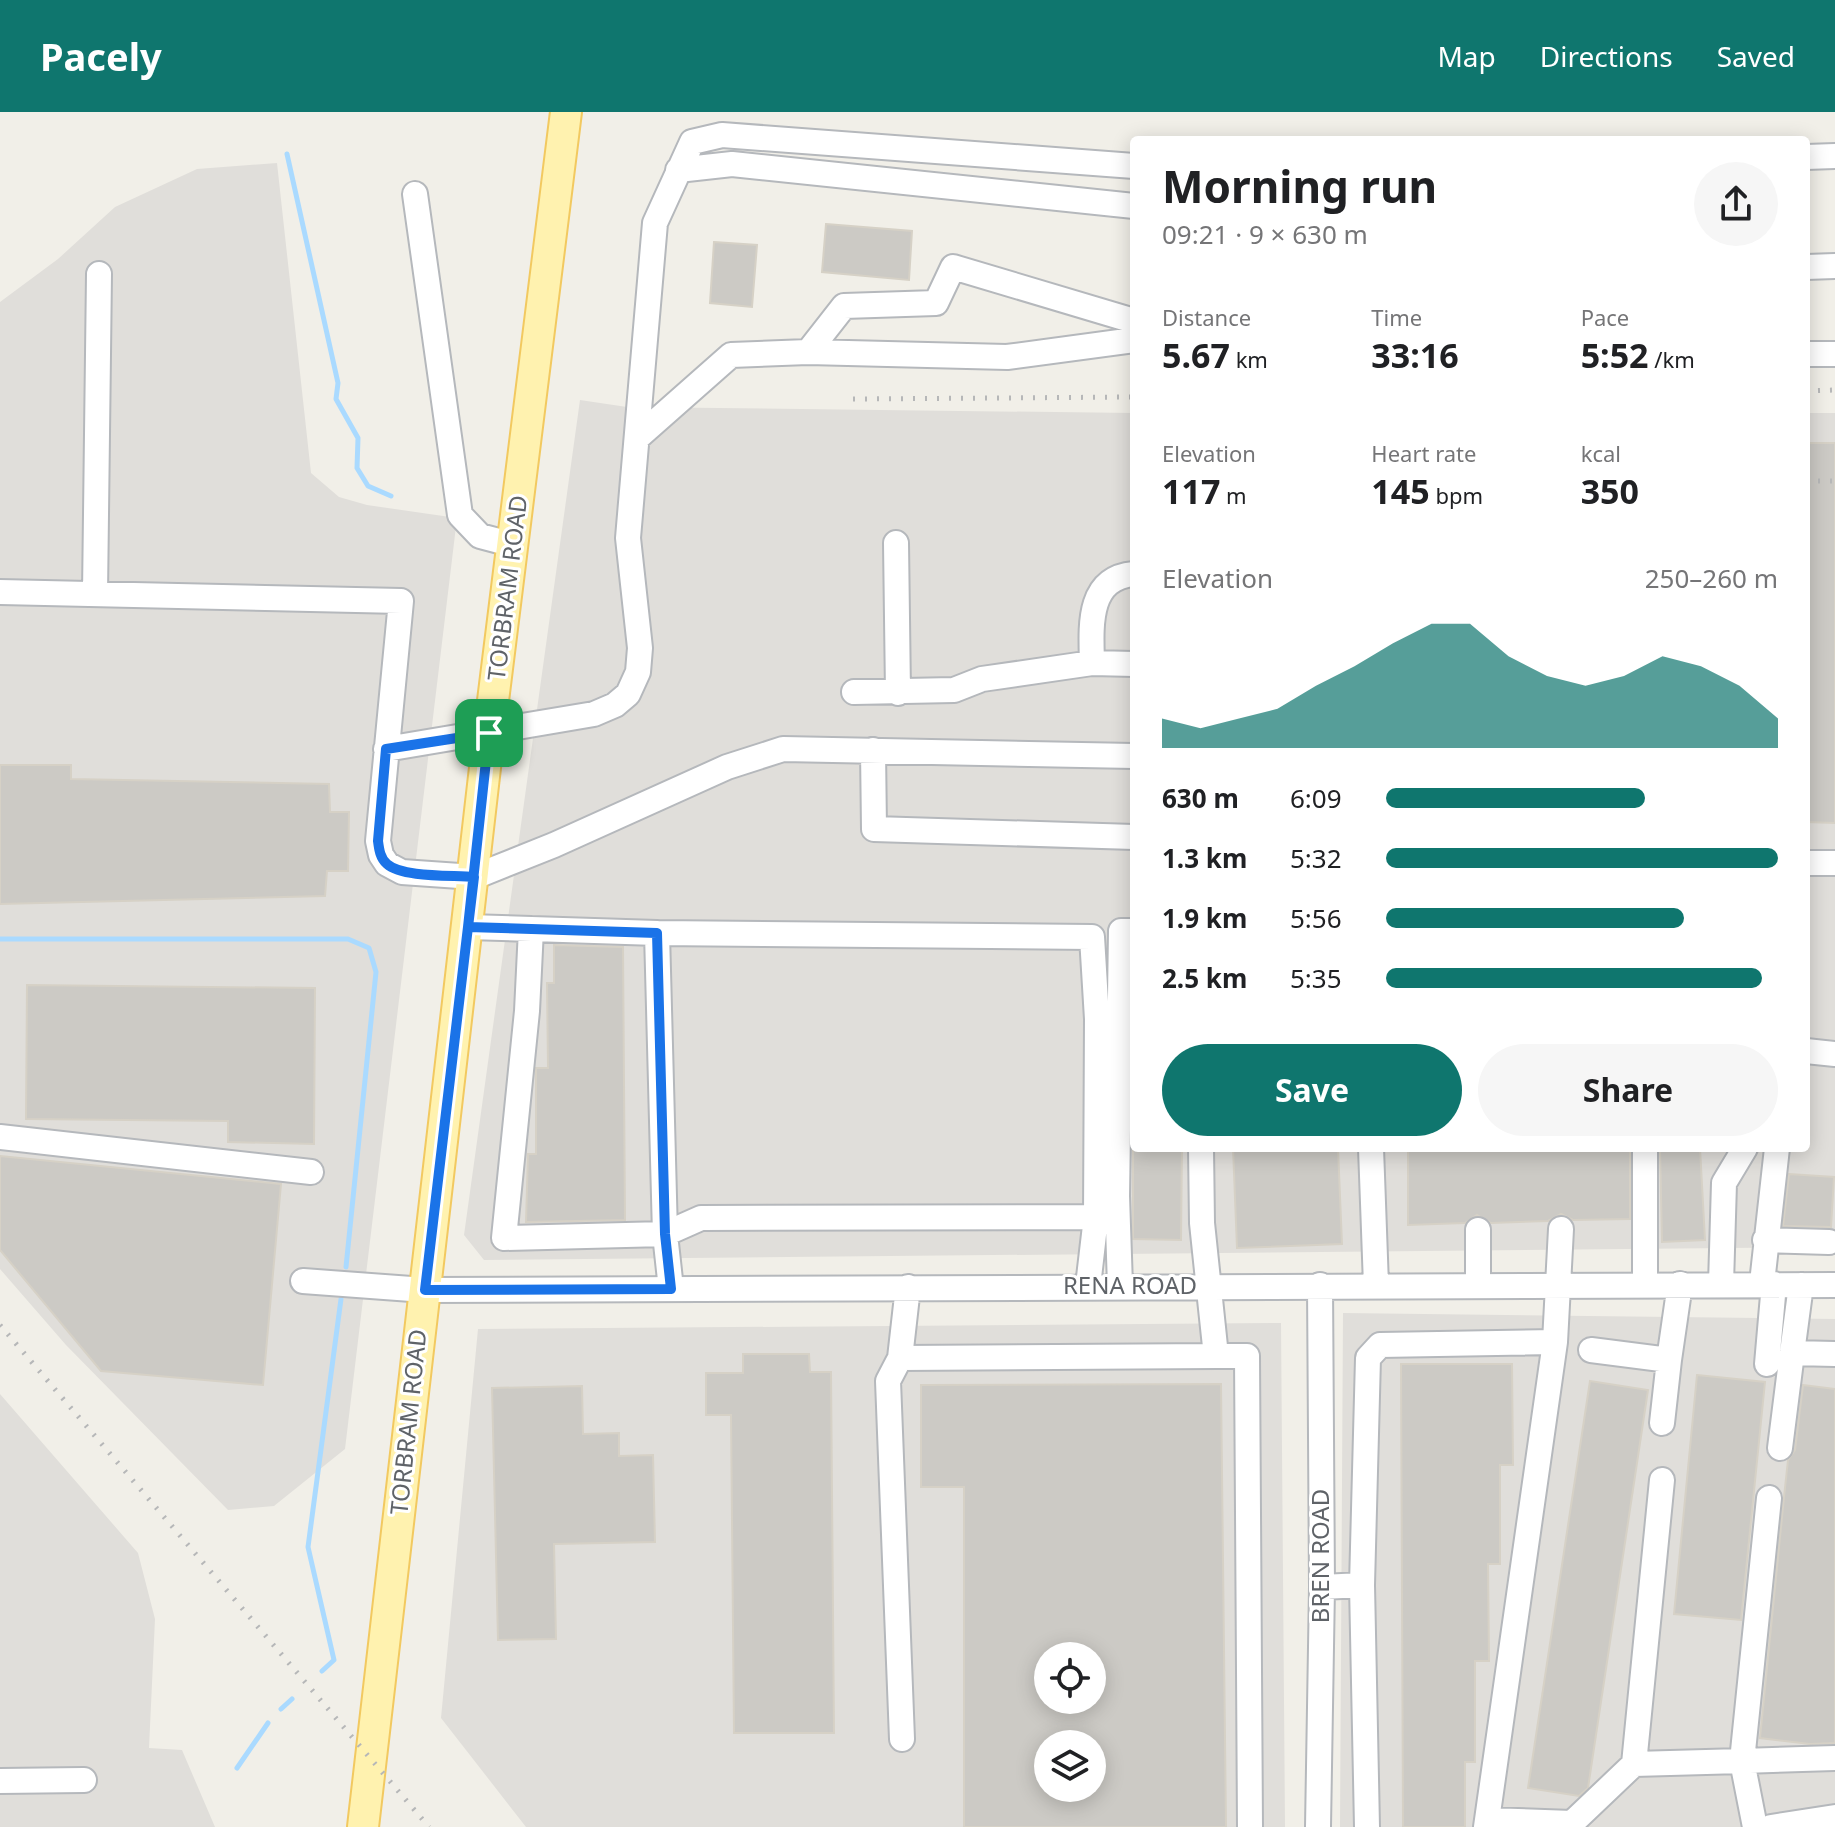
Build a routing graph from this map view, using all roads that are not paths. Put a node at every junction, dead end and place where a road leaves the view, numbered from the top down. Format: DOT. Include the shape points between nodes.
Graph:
graph roads {
  1 [pos="566,112"];
  2 [pos="1835,156"];
  3 [pos="1810,157"];
  4 [pos="1130,166"];
  5 [pos="678,170"];
  6 [pos="415,194"];
  7 [pos="1130,206"];
  8 [pos="1835,266"];
  9 [pos="1810,267"];
  10 [pos="99,274"];
  11 [pos="1130,320"];
  12 [pos="1130,341"];
  13 [pos="808,352"];
  14 [pos="1810,354"];
  15 [pos="1835,354"];
  16 [pos="637,438"];
  17 [pos="896,543"];
  18 [pos="514,545"];
  19 [pos="1130,574"];
  20 [pos="0,592"];
  21 [pos="95,594"];
  22 [pos="1092,663"];
  23 [pos="1130,664"];
  24 [pos="854,692"];
  25 [pos="898,693"];
  26 [pos="489,733"];
  27 [pos="386,749"];
  28 [pos="873,750"];
  29 [pos="1130,756"];
  30 [pos="1130,837"];
  31 [pos="1810,863"];
  32 [pos="1835,863"];
  33 [pos="474,877"];
  34 [pos="468,927"];
  35 [pos="531,929"];
  36 [pos="1130,931"];
  37 [pos="657,933"];
  38 [pos="1810,1051"];
  39 [pos="1835,1054"];
  40 [pos="0,1137"];
  41 [pos="1201,1152"];
  42 [pos="1371,1152"];
  43 [pos="1645,1152"];
  44 [pos="1743,1152"];
  45 [pos="1776,1152"];
  46 [pos="311,1172"];
  47 [pos="1096,1217"];
  48 [pos="1561,1229"];
  49 [pos="1478,1230"];
  50 [pos="665,1234"];
  51 [pos="1765,1240"];
  52 [pos="1829,1242"];
  53 [pos="303,1281"];
  54 [pos="1478,1284"];
  55 [pos="1560,1284"];
  56 [pos="1645,1284"];
  57 [pos="1680,1284"];
  58 [pos="1721,1284"];
  59 [pos="1768,1284"];
  60 [pos="1320,1285"];
  61 [pos="1376,1285"];
  62 [pos="1801,1285"];
  63 [pos="1835,1285"];
  64 [pos="1088,1286"];
  65 [pos="1120,1286"];
  66 [pos="1211,1286"];
  67 [pos="908,1287"];
  68 [pos="671,1289"];
  69 [pos="425,1290"];
  70 [pos="1555,1342"];
  71 [pos="1591,1350"];
  72 [pos="1792,1353"];
  73 [pos="1835,1354"];
  74 [pos="1216,1356"];
  75 [pos="900,1358"];
  76 [pos="1669,1360"];
  77 [pos="1767,1364"];
  78 [pos="1662,1423"];
  79 [pos="1780,1448"];
  80 [pos="1662,1480"];
  81 [pos="1769,1498"];
  82 [pos="1362,1585"];
  83 [pos="1322,1587"];
  84 [pos="902,1739"];
  85 [pos="1835,1758"];
  86 [pos="1742,1761"];
  87 [pos="1634,1764"];
  88 [pos="84,1780"];
  89 [pos="0,1781"];
  90 [pos="1835,1817"];
  91 [pos="1486,1824"];
  92 [pos="363,1827"];
  93 [pos="1250,1827"];
  94 [pos="1318,1827"];
  95 [pos="1367,1827"];
  96 [pos="1755,1827"];
  97 [pos="1771,1827"];
  1 -- 18 [label="main road, TORBRAM ROAD"];
  2 -- 3 [label="street"];
  4 -- 5 [label="street" via="722,135 692,142"];
  5 -- 7 [label="street" via="732,164"];
  5 -- 16 [label="street" via="655,223"];
  6 -- 18 [label="street" via="460,515 480,536"];
  8 -- 9 [label="street"];
  10 -- 21 [label="street"];
  11 -- 13 [label="street" via="953,267 936,303 844,306"];
  12 -- 13 [label="street" via="1007,357"];
  13 -- 16 [label="street" via="731,355"];
  14 -- 15 [label="street"];
  16 -- 26 [label="street" via="628,538 640,648 638,672 628,694 594,714"];
  17 -- 25 [label="street"];
  18 -- 26 [label="main road, TORBRAM ROAD"];
  19 -- 22 [label="street" via="1105,583 1095,602"];
  20 -- 21 [label="street"];
  21 -- 27 [label="street" via="401,601"];
  22 -- 23 [label="street"];
  22 -- 25 [label="street" via="982,679 954,690"];
  24 -- 25 [label="street"];
  26 -- 27 [label="street"];
  26 -- 33 [label="main road, TORBRAM ROAD"];
  27 -- 33 [label="street" via="378,841 387,864 402,872"];
  28 -- 29 [label="street"];
  28 -- 30 [label="street" via="874,829"];
  28 -- 33 [label="street" via="783,749 752,758"];
  31 -- 32 [label="street"];
  33 -- 34 [label="main road, TORBRAM ROAD"];
  34 -- 35 [label="street"];
  34 -- 69 [label="main road, TORBRAM ROAD"];
  35 -- 37 [label="street"];
  35 -- 50 [label="street" via="504,1238"];
  36 -- 65 [label="street" via="1121,931"];
  37 -- 47 [label="street" via="1092,937"];
  37 -- 50 [label="street"];
  38 -- 39 [label="street"];
  40 -- 46 [label="street"];
  41 -- 66 [label="street" via="1202,1223"];
  42 -- 61 [label="street"];
  43 -- 56 [label="street"];
  44 -- 58 [label="street" via="1724,1183"];
  45 -- 51 [label="street"];
  47 -- 50 [label="street" via="701,1218"];
  47 -- 64 [label="street"];
  48 -- 55 [label="street"];
  49 -- 54 [label="street"];
  50 -- 68 [label="street"];
  51 -- 52 [label="street"];
  51 -- 59 [label="street"];
  53 -- 69 [label="street, RENA ROAD"];
  54 -- 55 [label="street, RENA ROAD"];
  54 -- 61 [label="street, RENA ROAD"];
  55 -- 56 [label="street, RENA ROAD"];
  55 -- 70 [label="street"];
  56 -- 57 [label="street, RENA ROAD"];
  57 -- 58 [label="street, RENA ROAD"];
  57 -- 76 [label="street"];
  58 -- 59 [label="street, RENA ROAD"];
  59 -- 62 [label="street, RENA ROAD"];
  59 -- 77 [label="street"];
  60 -- 61 [label="street, RENA ROAD"];
  60 -- 66 [label="street, RENA ROAD"];
  60 -- 83 [label="street, BREN ROAD"];
  62 -- 63 [label="street, RENA ROAD"];
  62 -- 72 [label="street"];
  64 -- 65 [label="street, RENA ROAD"];
  64 -- 67 [label="street, RENA ROAD"];
  65 -- 66 [label="street, RENA ROAD"];
  66 -- 74 [label="street"];
  67 -- 68 [label="street, RENA ROAD"];
  67 -- 75 [label="street"];
  68 -- 69 [label="street, RENA ROAD"];
  69 -- 92 [label="main road, TORBRAM ROAD"];
  70 -- 82 [label="street" via="1380,1345 1368,1358"];
  70 -- 91 [label="street"];
  71 -- 76 [label="street"];
  72 -- 73 [label="street"];
  72 -- 79 [label="street"];
  74 -- 75 [label="street"];
  74 -- 93 [label="street" via="1247,1356"];
  75 -- 84 [label="street" via="888,1381"];
  76 -- 78 [label="street"];
  80 -- 87 [label="street"];
  81 -- 86 [label="street"];
  82 -- 83 [label="street"];
  82 -- 95 [label="street"];
  83 -- 94 [label="street, BREN ROAD"];
  85 -- 86 [label="street"];
  86 -- 87 [label="street"];
  86 -- 96 [label="street"];
  87 -- 91 [label="street" via="1572,1823"];
  88 -- 89 [label="street"];
  90 -- 97 [label="street"];
}
